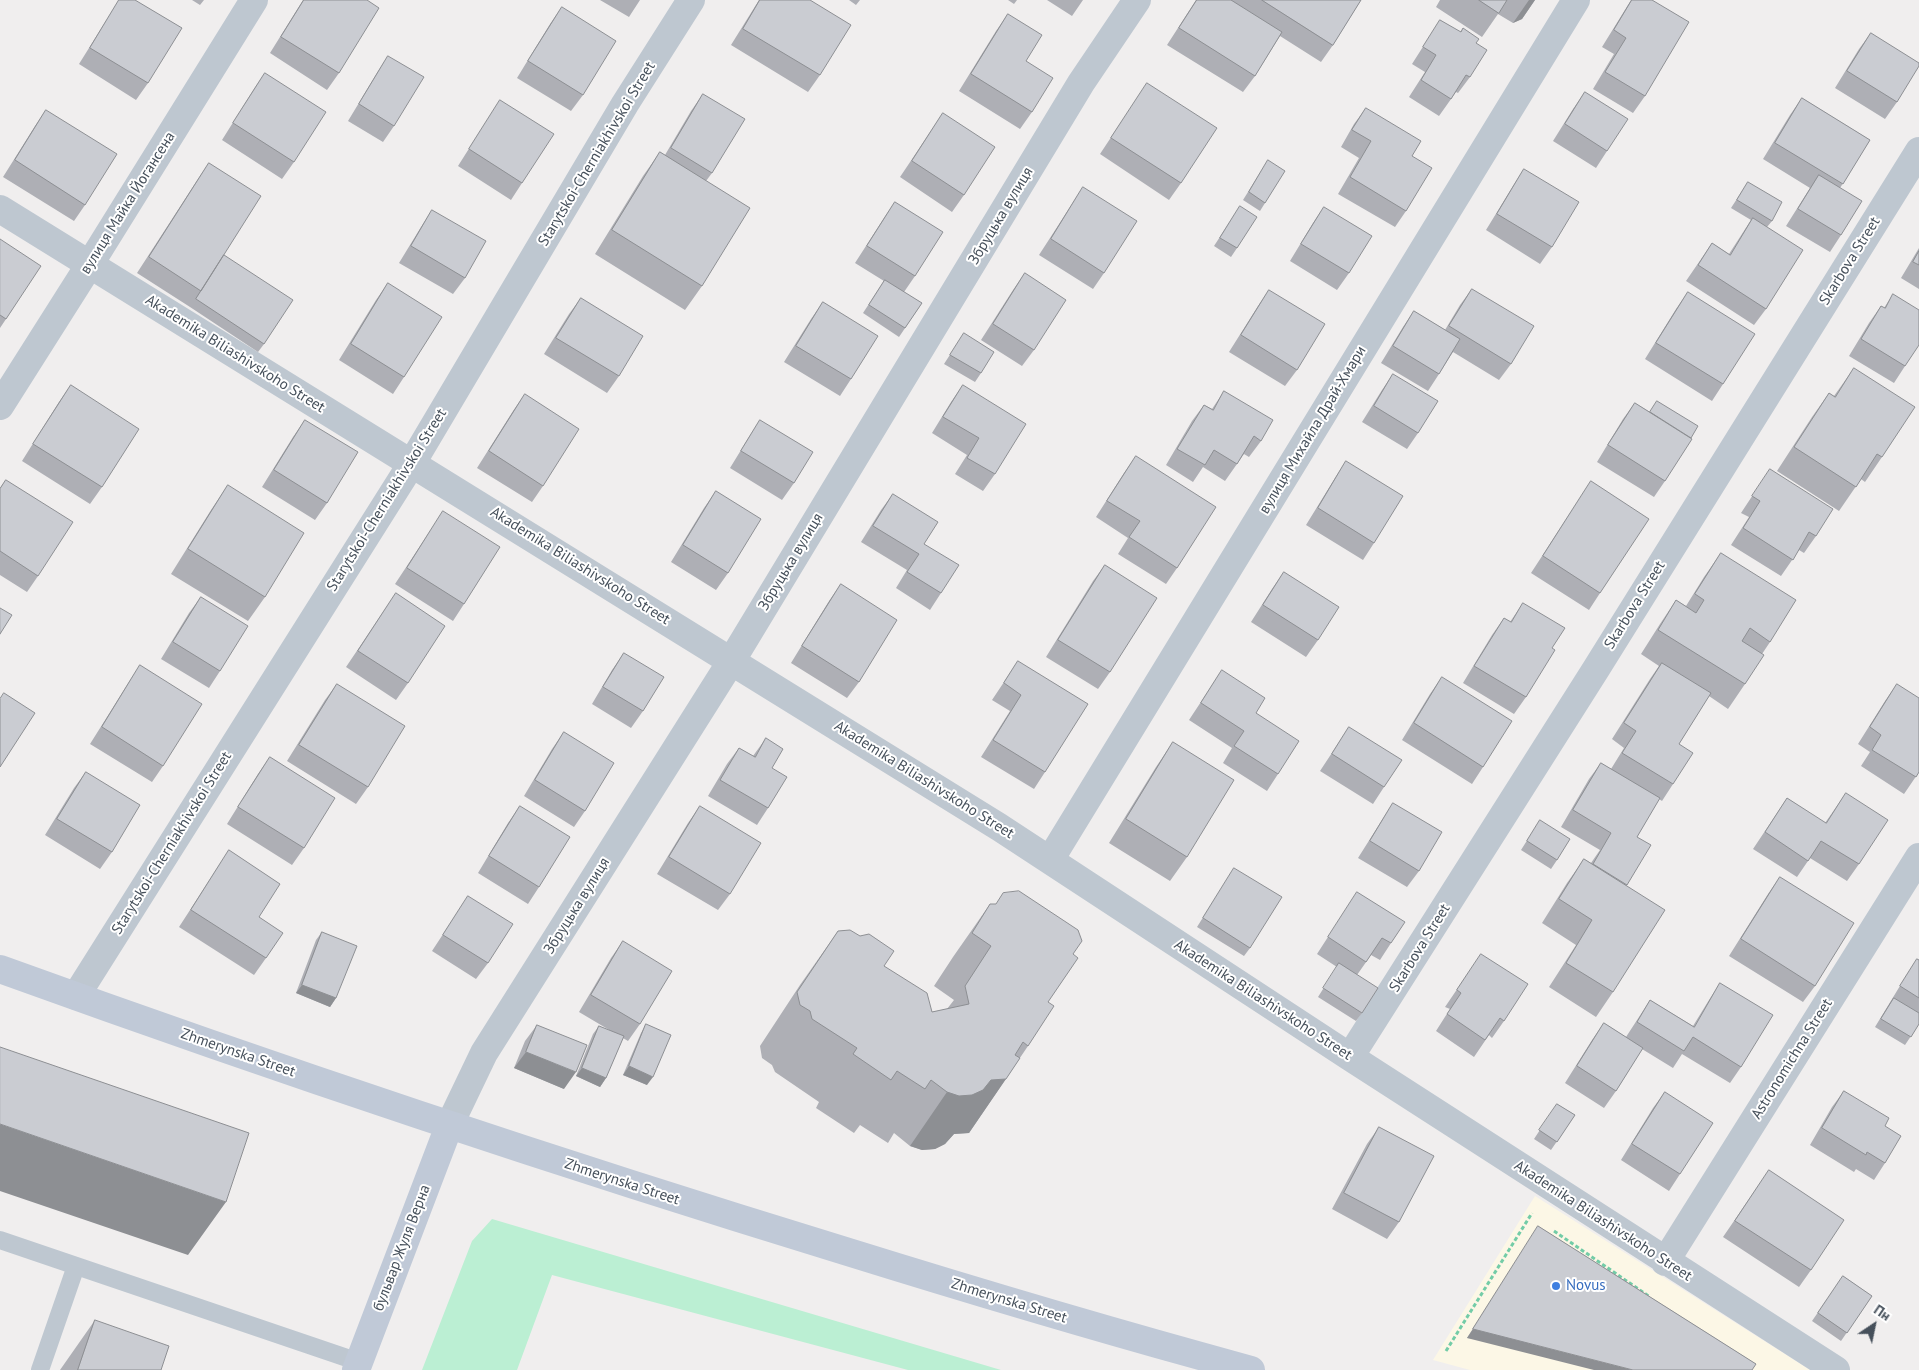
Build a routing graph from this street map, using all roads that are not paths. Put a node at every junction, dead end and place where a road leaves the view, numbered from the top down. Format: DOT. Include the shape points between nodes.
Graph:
graph roads {
  1 [pos="254,0"];
  2 [pos="691,0"];
  3 [pos="1137,0"];
  4 [pos="1576,0"];
  5 [pos="1919,152"];
  6 [pos="0,209"];
  7 [pos="90,264"];
  8 [pos="0,406"];
  9 [pos="412,463"];
  10 [pos="732,660"];
  11 [pos="1919,857"];
  12 [pos="1050,860"];
  13 [pos="0,968"];
  14 [pos="76,996"];
  15 [pos="1350,1057"];
  16 [pos="449,1126"];
  17 [pos="0,1240"];
  18 [pos="1665,1262"];
  19 [pos="76,1266"];
  20 [pos="357,1366"];
  21 [pos="40,1370"];
  22 [pos="1251,1370"];
  23 [pos="1836,1370"];
  1 -- 7 [label="street, вулиця Майка Йогансена"];
  2 -- 9 [label="street, Starytskoi-Cherniakhivskoi Street" via="625,104"];
  3 -- 10 [label="street, Збруцька вулиця" via="1081,83"];
  4 -- 12 [label="street, вулиця Михайла Драй-Хмари"];
  5 -- 15 [label="street, Skarbova Street"];
  6 -- 7 [label="street, Akademika Biliashivskoho Street"];
  7 -- 8 [label="street, вулиця Майка Йогансена"];
  7 -- 9 [label="street, Akademika Biliashivskoho Street"];
  9 -- 10 [label="street, Akademika Biliashivskoho Street"];
  9 -- 14 [label="street, Starytskoi-Cherniakhivskoi Street"];
  10 -- 12 [label="street, Akademika Biliashivskoho Street"];
  10 -- 16 [label="street, Збруцька вулиця" via="484,1053"];
  11 -- 18 [label="street, Astronomichna Street"];
  12 -- 15 [label="street, Akademika Biliashivskoho Street"];
  13 -- 14 [label="main road, Zhmerynska Street"];
  14 -- 16 [label="main road, Zhmerynska Street"];
  15 -- 18 [label="street, Akademika Biliashivskoho Street"];
  16 -- 20 [label="main road, бульвар Жуля Верна"];
  16 -- 22 [label="main road, Zhmerynska Street" via="1000,1299"];
  17 -- 19 [label="lane"];
  18 -- 23 [label="street, Akademika Biliashivskoho Street"];
  19 -- 20 [label="lane"];
  19 -- 21 [label="lane"];
}
